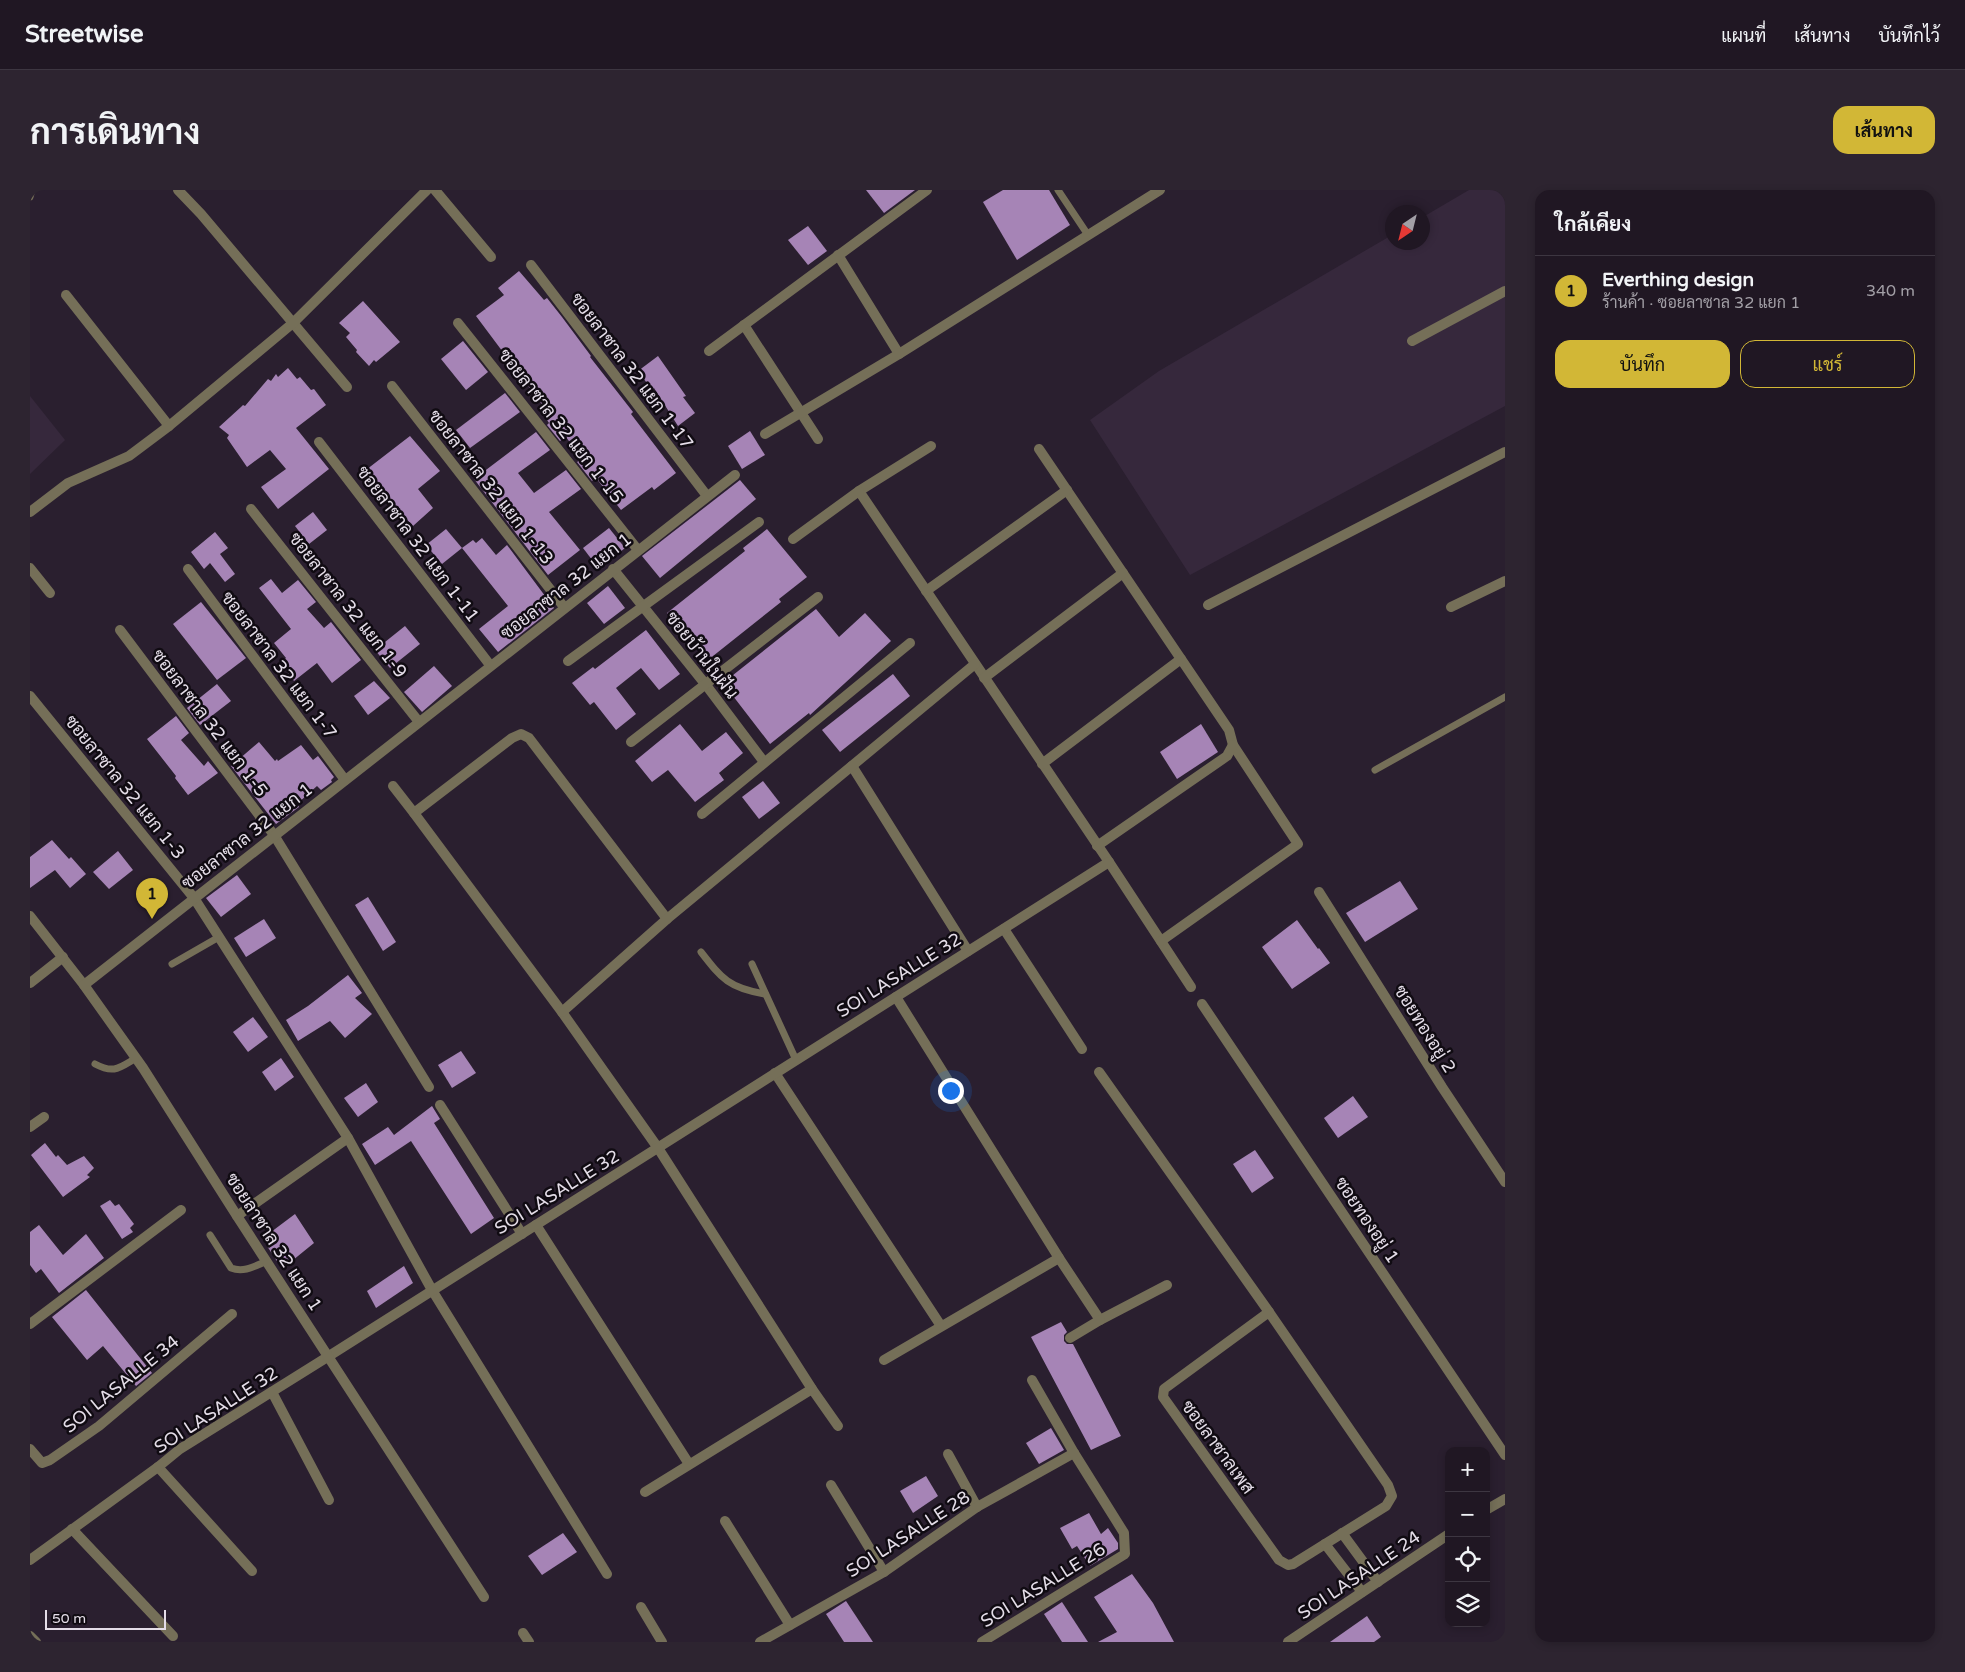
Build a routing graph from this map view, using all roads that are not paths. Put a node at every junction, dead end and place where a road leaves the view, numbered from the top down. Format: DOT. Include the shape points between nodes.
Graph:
graph roads {
  1 [pos="32,190"];
  2 [pos="178,190"];
  3 [pos="427,190"];
  4 [pos="435,190"];
  5 [pos="927,190"];
  6 [pos="1058,190"];
  7 [pos="1160,190"];
  8 [pos="30,198"];
  9 [pos="1088,235"];
  10 [pos="838,255"];
  11 [pos="491,257"];
  12 [pos="531,265"];
  13 [pos="1505,291"];
  14 [pos="66,295"];
  15 [pos="292,322"];
  16 [pos="458,324"];
  17 [pos="744,325"];
  18 [pos="1412,341"];
  19 [pos="709,350"];
  20 [pos="899,354"];
  21 [pos="392,386"];
  22 [pos="347,387"];
  23 [pos="801,413"];
  24 [pos="169,426"];
  25 [pos="766,434"];
  26 [pos="818,439"];
  27 [pos="319,442"];
  28 [pos="931,446"];
  29 [pos="1039,449"];
  30 [pos="1505,452"];
  31 [pos="735,475"];
  32 [pos="1067,490"];
  33 [pos="859,491"];
  34 [pos="707,496"];
  35 [pos="251,508"];
  36 [pos="30,512"];
  37 [pos="759,522"];
  38 [pos="793,538"];
  39 [pos="638,550"];
  40 [pos="30,568"];
  41 [pos="188,569"];
  42 [pos="613,569"];
  43 [pos="1123,573"];
  44 [pos="1505,581"];
  45 [pos="926,591"];
  46 [pos="50,594"];
  47 [pos="818,596"];
  48 [pos="642,605"];
  49 [pos="1208,605"];
  50 [pos="564,607"];
  51 [pos="1451,607"];
  52 [pos="120,630"];
  53 [pos="910,643"];
  54 [pos="1181,659"];
  55 [pos="568,660"];
  56 [pos="974,664"];
  57 [pos="490,666"];
  58 [pos="984,678"];
  59 [pos="706,685"];
  60 [pos="30,696"];
  61 [pos="1505,697"];
  62 [pos="419,722"];
  63 [pos="631,742"];
  64 [pos="1233,745"];
  65 [pos="764,762"];
  66 [pos="1042,764"];
  67 [pos="852,766"];
  68 [pos="1375,770"];
  69 [pos="345,780"];
  70 [pos="393,786"];
  71 [pos="414,813"];
  72 [pos="702,814"];
  73 [pos="274,835"];
  74 [pos="1097,846"];
  75 [pos="1109,862"];
  76 [pos="1319,892"];
  77 [pos="194,898"];
  78 [pos="30,916"];
  79 [pos="666,919"];
  80 [pos="1004,929"];
  81 [pos="220,937"];
  82 [pos="1160,941"];
  83 [pos="968,951"];
  84 [pos="701,952"];
  85 [pos="63,958"];
  86 [pos="172,964"];
  87 [pos="752,964"];
  88 [pos="30,983"];
  89 [pos="84,985"];
  90 [pos="1191,987"];
  91 [pos="764,994"];
  92 [pos="896,997"];
  93 [pos="1202,1004"];
  94 [pos="562,1012"];
  95 [pos="1082,1050"];
  96 [pos="136,1058"];
  97 [pos="796,1060"];
  98 [pos="95,1064"];
  99 [pos="1099,1072"];
  100 [pos="776,1073"];
  101 [pos="429,1087"];
  102 [pos="440,1106"];
  103 [pos="44,1117"];
  104 [pos="30,1127"];
  105 [pos="348,1138"];
  106 [pos="658,1148"];
  107 [pos="1505,1182"];
  108 [pos="181,1210"];
  109 [pos="237,1216"];
  110 [pos="536,1225"];
  111 [pos="522,1234"];
  112 [pos="210,1235"];
  113 [pos="1059,1258"];
  114 [pos="267,1261"];
  115 [pos="1167,1285"];
  116 [pos="432,1290"];
  117 [pos="1269,1312"];
  118 [pos="232,1314"];
  119 [pos="1100,1320"];
  120 [pos="30,1324"];
  121 [pos="942,1326"];
  122 [pos="1070,1338"];
  123 [pos="329,1356"];
  124 [pos="884,1360"];
  125 [pos="1032,1380"];
  126 [pos="812,1389"];
  127 [pos="272,1392"];
  128 [pos="838,1426"];
  129 [pos="30,1449"];
  130 [pos="1074,1453"];
  131 [pos="948,1454"];
  132 [pos="1505,1454"];
  133 [pos="689,1464"];
  134 [pos="158,1467"];
  135 [pos="831,1485"];
  136 [pos="645,1492"];
  137 [pos="1505,1499"];
  138 [pos="328,1500"];
  139 [pos="977,1507"];
  140 [pos="1490,1508"];
  141 [pos="725,1521"];
  142 [pos="72,1529"];
  143 [pos="1342,1534"];
  144 [pos="1445,1537"];
  145 [pos="1325,1544"];
  146 [pos="30,1560"];
  147 [pos="252,1571"];
  148 [pos="884,1572"];
  149 [pos="607,1574"];
  150 [pos="1378,1582"];
  151 [pos="1362,1592"];
  152 [pos="484,1597"];
  153 [pos="640,1607"];
  154 [pos="790,1625"];
  155 [pos="523,1632"];
  156 [pos="30,1636"];
  157 [pos="173,1636"];
  158 [pos="1292,1641"];
  159 [pos="36,1642"];
  160 [pos="529,1642"];
  161 [pos="662,1642"];
  162 [pos="760,1642"];
  163 [pos="982,1642"];
  1 -- 8 [label="lane"];
  2 -- 15 [label="street"];
  3 -- 15 [label="street"];
  4 -- 11 [label="street"];
  5 -- 10 [label="street"];
  6 -- 9 [label="lane"];
  7 -- 9 [label="street"];
  9 -- 20 [label="street"];
  10 -- 17 [label="street"];
  10 -- 20 [label="street"];
  12 -- 34 [label="street, ซอยลาซาล 32 แยก 1-17"];
  13 -- 18 [label="street"];
  14 -- 24 [label="street"];
  15 -- 22 [label="street"];
  15 -- 24 [label="street"];
  16 -- 39 [label="street, ซอยลาซาล 32 แยก 1-15"];
  17 -- 19 [label="street"];
  17 -- 23 [label="street"];
  20 -- 23 [label="street"];
  21 -- 50 [label="street, ซอยลาซาล 32 แยก 1-13"];
  23 -- 25 [label="street"];
  23 -- 26 [label="street"];
  24 -- 36 [label="street" via="130,456 68,483"];
  27 -- 57 [label="street, ซอยลาซาล 32 แยก 1-11"];
  28 -- 33 [label="street"];
  29 -- 32 [label="street"];
  30 -- 49 [label="street"];
  31 -- 34 [label="street, ซอยลาซาล 32 แยก 1"];
  32 -- 43 [label="street"];
  32 -- 45 [label="street"];
  33 -- 38 [label="street"];
  33 -- 45 [label="street"];
  34 -- 39 [label="street, ซอยลาซาล 32 แยก 1"];
  35 -- 62 [label="street, ซอยลาซาล 32 แยก 1-9"];
  37 -- 48 [label="street"];
  39 -- 42 [label="street, ซอยลาซาล 32 แยก 1"];
  40 -- 46 [label="street"];
  41 -- 69 [label="street, ซอยลาซาล 32 แยก 1-7"];
  42 -- 48 [label="street, ซอยบ้านในฝัน"];
  42 -- 50 [label="street, ซอยลาซาล 32 แยก 1"];
  43 -- 54 [label="street"];
  43 -- 58 [label="street"];
  44 -- 51 [label="street"];
  45 -- 56 [label="street"];
  47 -- 59 [label="street"];
  48 -- 55 [label="street"];
  48 -- 59 [label="street, ซอยบ้านในฝัน"];
  50 -- 57 [label="street, ซอยลาซาล 32 แยก 1"];
  52 -- 73 [label="street, ซอยลาซาล 32 แยก 1-5"];
  53 -- 65 [label="street"];
  54 -- 64 [label="street" via="1229,730"];
  54 -- 66 [label="street"];
  56 -- 58 [label="street"];
  56 -- 67 [label="street"];
  57 -- 62 [label="street, ซอยลาซาล 32 แยก 1"];
  58 -- 66 [label="street"];
  59 -- 63 [label="street"];
  59 -- 65 [label="street, ซอยบ้านในฝัน"];
  60 -- 77 [label="street, ซอยลาซาล 32 แยก 1-3"];
  61 -- 68 [label="lane"];
  62 -- 69 [label="street, ซอยลาซาล 32 แยก 1"];
  64 -- 74 [label="street" via="1227,756"];
  64 -- 82 [label="street" via="1298,844"];
  65 -- 72 [label="street"];
  66 -- 74 [label="street"];
  67 -- 79 [label="street"];
  67 -- 83 [label="street"];
  69 -- 73 [label="street, ซอยลาซาล 32 แยก 1"];
  70 -- 71 [label="street"];
  71 -- 79 [label="street" via="521,734 529,738"];
  71 -- 94 [label="street"];
  73 -- 77 [label="street, ซอยลาซาล 32 แยก 1"];
  73 -- 101 [label="street, ซอยลาซาล 32 แยก 1-5"];
  74 -- 75 [label="street"];
  75 -- 80 [label="street, SOI LASALLE 32"];
  75 -- 82 [label="street"];
  76 -- 107 [label="street, ซอยทองอยู่ 2"];
  77 -- 81 [label="street, ซอยลาซาล 32 แยก 1-3"];
  77 -- 89 [label="street, ซอยลาซาล 32 แยก 1"];
  78 -- 85 [label="street"];
  79 -- 94 [label="street"];
  80 -- 83 [label="street, SOI LASALLE 32"];
  80 -- 95 [label="street"];
  81 -- 86 [label="lane"];
  81 -- 105 [label="street, ซอยลาซาล 32 แยก 1-3"];
  82 -- 90 [label="street"];
  83 -- 92 [label="street, SOI LASALLE 32"];
  84 -- 91 [label="lane" via="720,976 735,986"];
  85 -- 88 [label="street"];
  85 -- 89 [label="street"];
  87 -- 91 [label="lane"];
  89 -- 96 [label="street, ซอยลาซาล 32 แยก 1"];
  91 -- 97 [label="lane"];
  92 -- 97 [label="street, SOI LASALLE 32"];
  92 -- 113 [label="street"];
  93 -- 132 [label="street, ซอยทองอยู่ 1"];
  94 -- 106 [label="street"];
  96 -- 98 [label="lane" via="108,1071"];
  96 -- 109 [label="street, ซอยลาซาล 32 แยก 1"];
  97 -- 100 [label="street, SOI LASALLE 32"];
  99 -- 117 [label="street, ซอยลาซาลเพส"];
  100 -- 106 [label="street, SOI LASALLE 32"];
  100 -- 121 [label="street"];
  102 -- 111 [label="street"];
  103 -- 104 [label="street"];
  105 -- 109 [label="street"];
  105 -- 116 [label="street, ซอยลาซาล 32 แยก 1-3"];
  106 -- 110 [label="street, SOI LASALLE 32"];
  106 -- 126 [label="street"];
  108 -- 120 [label="street"];
  109 -- 114 [label="street, ซอยลาซาล 32 แยก 1"];
  110 -- 111 [label="street, SOI LASALLE 32"];
  110 -- 133 [label="street"];
  111 -- 116 [label="street, SOI LASALLE 32"];
  112 -- 114 [label="lane" via="231,1268 247,1269"];
  113 -- 119 [label="street"];
  113 -- 121 [label="street"];
  114 -- 123 [label="street, ซอยลาซาล 32 แยก 1"];
  115 -- 119 [label="street"];
  116 -- 123 [label="street, SOI LASALLE 32"];
  116 -- 149 [label="street, ซอยลาซาล 32 แยก 1-3"];
  117 -- 143 [label="street, ซอยลาซาลเพส" via="1388,1485 1392,1496 1386,1506"];
  117 -- 145 [label="street, ซอยลาซาลเพส" via="1164,1389 1163,1398 1279,1560 1293,1564"];
  118 -- 129 [label="street, SOI LASALLE 34" via="99,1426 50,1460 42,1463"];
  119 -- 122 [label="street"];
  121 -- 124 [label="street"];
  123 -- 127 [label="street, SOI LASALLE 32"];
  123 -- 152 [label="street, ซอยลาซาล 32 แยก 1"];
  125 -- 130 [label="street"];
  126 -- 128 [label="street"];
  126 -- 133 [label="street"];
  127 -- 134 [label="street, SOI LASALLE 32" via="180,1449"];
  127 -- 138 [label="street"];
  130 -- 139 [label="street, SOI LASALLE 28"];
  130 -- 163 [label="street, SOI LASALLE 26" via="1124,1533 1125,1554"];
  131 -- 139 [label="street"];
  133 -- 136 [label="street"];
  134 -- 142 [label="street, SOI LASALLE 32"];
  134 -- 147 [label="street"];
  135 -- 148 [label="street"];
  137 -- 140 [label="street"];
  139 -- 148 [label="street, SOI LASALLE 28"];
  141 -- 154 [label="street"];
  142 -- 146 [label="street, SOI LASALLE 32"];
  142 -- 157 [label="street"];
  143 -- 145 [label="street, ซอยลาซาลเพส"];
  143 -- 150 [label="street"];
  144 -- 150 [label="street, SOI LASALLE 24"];
  145 -- 151 [label="street"];
  148 -- 154 [label="street, SOI LASALLE 28"];
  150 -- 151 [label="street, SOI LASALLE 24"];
  151 -- 158 [label="street, SOI LASALLE 24"];
  153 -- 161 [label="street"];
  154 -- 162 [label="street, SOI LASALLE 28"];
  155 -- 160 [label="street"];
  156 -- 159 [label="street"];
}
